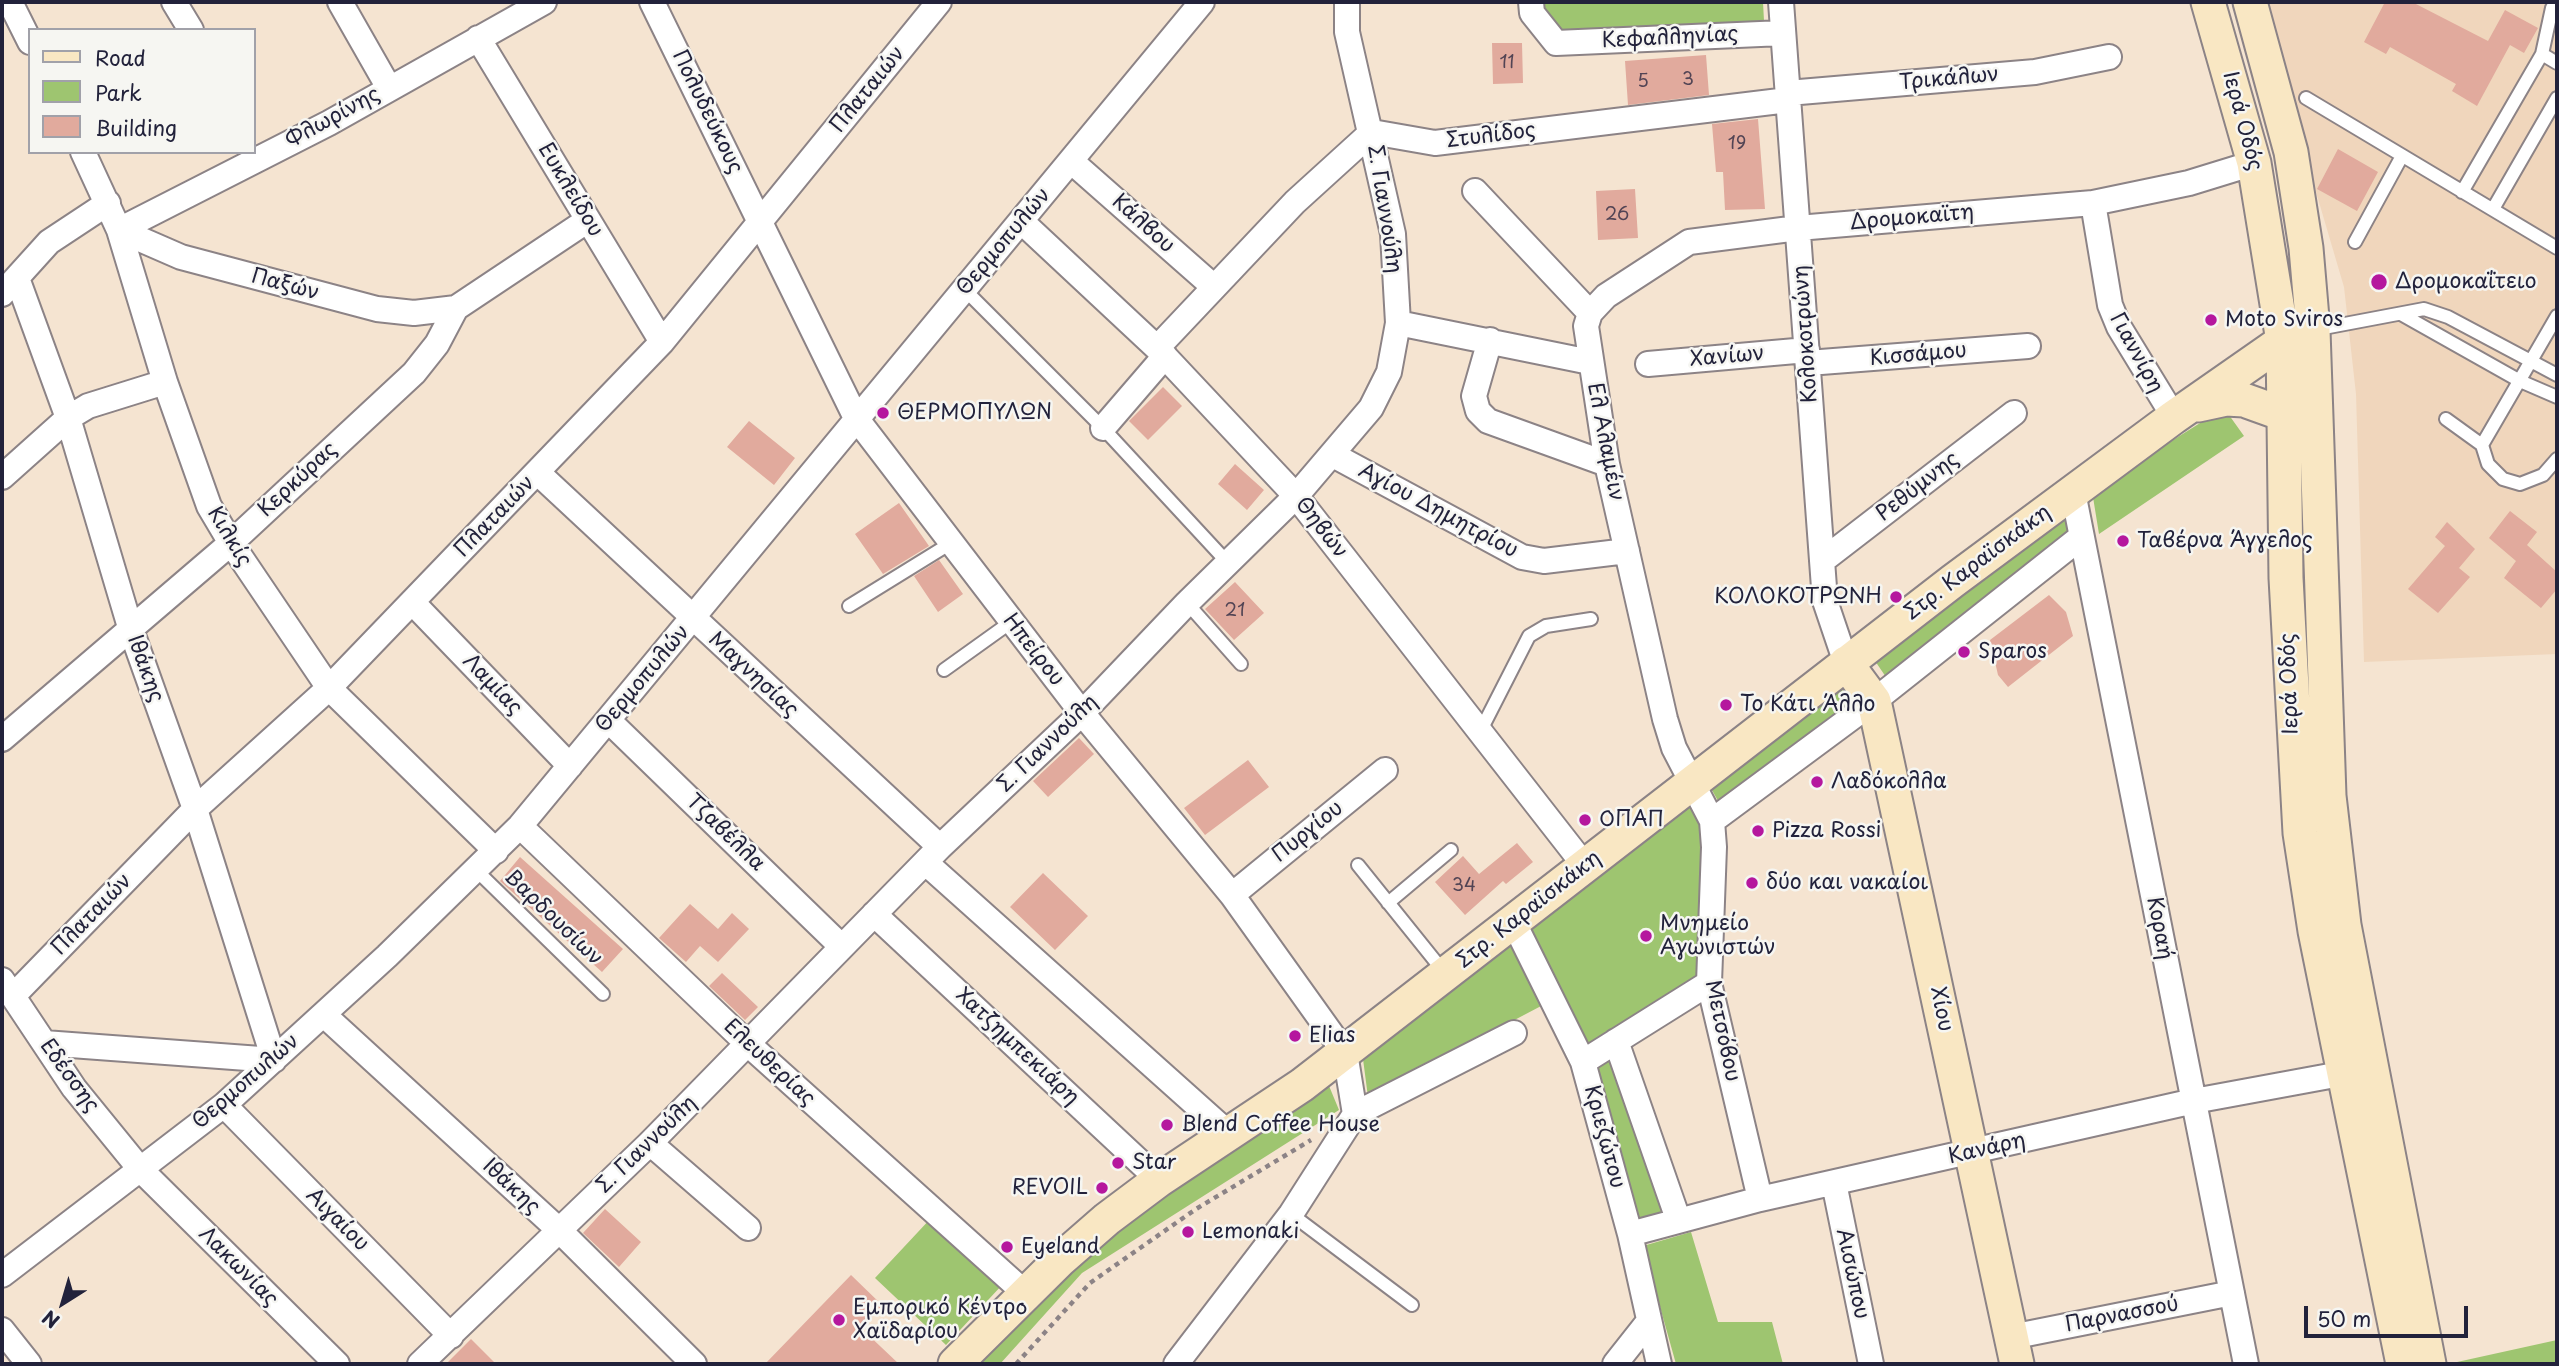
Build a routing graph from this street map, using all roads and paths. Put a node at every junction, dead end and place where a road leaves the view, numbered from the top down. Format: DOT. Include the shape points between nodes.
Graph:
graph roads {
  1 [pos="10,2"];
  2 [pos="174,2"];
  3 [pos="340,2"];
  4 [pos="544,2"];
  5 [pos="939,2"];
  6 [pos="1202,2"];
  7 [pos="1347,2"];
  8 [pos="1531,2"];
  9 [pos="1781,2"];
  10 [pos="2208,2"];
  11 [pos="2250,2"];
  12 [pos="2556,2"];
  13 [pos="656,4"];
  14 [pos="190,28"];
  15 [pos="1783,33"];
  16 [pos="28,38"];
  17 [pos="478,38"];
  18 [pos="2542,54"];
  19 [pos="2109,57"];
  20 [pos="2557,63"];
  21 [pos="389,88"];
  22 [pos="1788,96"];
  23 [pos="2306,97"];
  24 [pos="2557,98"];
  25 [pos="1372,132"];
  26 [pos="260,145"];
  27 [pos="84,154"];
  28 [pos="245,154"];
  29 [pos="2402,156"];
  30 [pos="1071,161"];
  31 [pos="2254,163"];
  32 [pos="1475,191"];
  33 [pos="2462,192"];
  34 [pos="108,203"];
  35 [pos="2093,203"];
  36 [pos="2493,209"];
  37 [pos="588,220"];
  38 [pos="1021,220"];
  39 [pos="762,222"];
  40 [pos="1798,228"];
  41 [pos="119,230"];
  42 [pos="2355,242"];
  43 [pos="2557,248"];
  44 [pos="9,286"];
  45 [pos="1214,287"];
  46 [pos="964,289"];
  47 [pos="456,308"];
  48 [pos="1590,313"];
  49 [pos="2401,314"];
  50 [pos="2557,316"];
  51 [pos="1398,323"];
  52 [pos="2298,335"];
  53 [pos="2545,335"];
  54 [pos="1490,340"];
  55 [pos="2557,341"];
  56 [pos="662,342"];
  57 [pos="2028,346"];
  58 [pos="1161,352"];
  59 [pos="1807,357"];
  60 [pos="2530,361"];
  61 [pos="1590,362"];
  62 [pos="1648,365"];
  63 [pos="2557,375"];
  64 [pos="2520,381"];
  65 [pos="165,382"];
  66 [pos="2557,397"];
  67 [pos="2014,413"];
  68 [pos="2283,414"];
  69 [pos="2174,417"];
  70 [pos="68,418"];
  71 [pos="856,418"];
  72 [pos="2446,419"];
  73 [pos="1104,428"];
  74 [pos="2482,445"];
  75 [pos="1334,455"];
  76 [pos="2557,458"];
  77 [pos="1607,464"];
  78 [pos="538,473"];
  79 [pos="2,477"];
  80 [pos="2073,492"];
  81 [pos="1297,496"];
  82 [pos="2081,537"];
  83 [pos="231,543"];
  84 [pos="951,543"];
  85 [pos="1627,551"];
  86 [pos="1822,561"];
  87 [pos="1228,563"];
  88 [pos="413,603"];
  89 [pos="1187,603"];
  90 [pos="849,606"];
  91 [pos="692,619"];
  92 [pos="1591,619"];
  93 [pos="1011,622"];
  94 [pos="130,627"];
  95 [pos="1846,663"];
  96 [pos="1241,664"];
  97 [pos="944,670"];
  98 [pos="329,688"];
  99 [pos="1874,701"];
  100 [pos="1083,713"];
  101 [pos="608,720"];
  102 [pos="1480,732"];
  103 [pos="2,739"];
  104 [pos="570,766"];
  105 [pos="1385,769"];
  106 [pos="1692,781"];
  107 [pos="195,809"];
  108 [pos="1712,821"];
  109 [pos="520,826"];
  110 [pos="496,850"];
  111 [pos="1451,850"];
  112 [pos="933,855"];
  113 [pos="1358,865"];
  114 [pos="1585,866"];
  115 [pos="476,870"];
  116 [pos="1232,895"];
  117 [pos="1388,903"];
  118 [pos="874,914"];
  119 [pos="1514,923"];
  120 [pos="842,947"];
  121 [pos="1446,975"];
  122 [pos="1709,982"];
  123 [pos="8,988"];
  124 [pos="603,994"];
  125 [pos="324,1014"];
  126 [pos="1514,1033"];
  127 [pos="1616,1041"];
  128 [pos="44,1043"];
  129 [pos="748,1044"];
  130 [pos="1345,1053"];
  131 [pos="274,1060"];
  132 [pos="1583,1062"];
  133 [pos="2346,1073"];
  134 [pos="2194,1101"];
  135 [pos="223,1105"];
  136 [pos="1354,1114"];
  137 [pos="1229,1134"];
  138 [pos="650,1143"];
  139 [pos="1972,1153"];
  140 [pos="140,1169"];
  141 [pos="1159,1180"];
  142 [pos="1834,1183"];
  143 [pos="1760,1199"];
  144 [pos="1291,1214"];
  145 [pos="1678,1219"];
  146 [pos="748,1227"];
  147 [pos="559,1230"];
  148 [pos="1630,1234"];
  149 [pos="2,1275"];
  150 [pos="1025,1293"];
  151 [pos="2232,1293"];
  152 [pos="1412,1305"];
  153 [pos="1649,1321"];
  154 [pos="2,1330"];
  155 [pos="451,1336"];
  156 [pos="2014,1351"];
  157 [pos="684,1361"];
  158 [pos="29,1364"];
  159 [pos="337,1364"];
  160 [pos="420,1364"];
  161 [pos="955,1364"];
  162 [pos="1016,1364"];
  163 [pos="1175,1364"];
  164 [pos="1615,1364"];
  165 [pos="1659,1364"];
  166 [pos="1871,1364"];
  167 [pos="2246,1364"];
  168 [pos="2403,1364"];
  169 [pos="2429,1364"];
  1 -- 16 [label="street"];
  2 -- 14 [label="street"];
  3 -- 21 [label="street"];
  4 -- 17 [label="street, Φλωρίνης"];
  5 -- 39 [label="street, Πλαταιών"];
  6 -- 30 [label="street, Θερμοπυλών"];
  7 -- 25 [label="street, Σ. Γιαννούλη" via="1347,32"];
  8 -- 15 [label="street, Κεφαλληνίας" via="1531,13 1556,43"];
  9 -- 15 [label="street, Κολοκοτρώνη"];
  10 -- 31 [label="main road, Ιερά Οδός"];
  11 -- 52 [label="main road, Ιερά Οδός" via="2291,152 2306,248"];
  12 -- 18 [label="lane"];
  13 -- 39 [label="street, Πολυδεύκους"];
  15 -- 22 [label="street, Κολοκοτρώνη"];
  17 -- 21 [label="street, Φλωρίνης"];
  17 -- 37 [label="street, Ευκλείδου"];
  18 -- 20 [label="lane"];
  18 -- 33 [label="lane"];
  19 -- 22 [label="street, Τρικάλων" via="2035,72"];
  21 -- 26 [label="street, Φλωρίνης"];
  22 -- 25 [label="street, Στυλίδος" via="1435,143"];
  22 -- 40 [label="street, Κολοκοτρώνη"];
  23 -- 29 [label="lane"];
  24 -- 36 [label="lane"];
  25 -- 45 [label="street" via="1295,202"];
  25 -- 51 [label="street, Σ. Γιαννούλη" via="1393,234"];
  27 -- 34 [label="street, Κιλκίς"];
  28 -- 41 [label="street, Φλωρίνης"];
  29 -- 33 [label="lane"];
  29 -- 42 [label="lane"];
  30 -- 38 [label="street, Θερμοπυλών"];
  30 -- 45 [label="street, Κάλβου"];
  31 -- 35 [label="street, Δρομοκαϊτη" via="2189,183"];
  31 -- 52 [label="main road, Ιερά Οδός"];
  32 -- 48 [label="street"];
  33 -- 36 [label="lane"];
  34 -- 41 [label="street, Κιλκίς"];
  34 -- 44 [label="street" via="49,242"];
  35 -- 40 [label="street, Δρομοκαϊτη"];
  35 -- 69 [label="street, Γιαννίρη" via="2110,305"];
  36 -- 43 [label="lane"];
  37 -- 47 [label="street, Κερκύρας"];
  37 -- 56 [label="street, Ευκλείδου"];
  38 -- 46 [label="street, Θερμοπυλών"];
  38 -- 58 [label="street, Θηβών"];
  39 -- 56 [label="street, Πλαταιών"];
  39 -- 71 [label="street, Ηπείρου"];
  40 -- 48 [label="street, Δρομοκαϊτη" via="1689,242 1605,296"];
  40 -- 59 [label="street, Κολοκοτρώνη"];
  41 -- 47 [label="street, Παξών" via="181,257 377,309 414,313"];
  41 -- 65 [label="street, Κιλκίς"];
  44 -- 70 [label="street, Ιθάκης"];
  45 -- 58 [label="street"];
  46 -- 71 [label="street, Θερμοπυλών"];
  46 -- 73 [label="lane"];
  47 -- 83 [label="street, Κερκύρας" via="437,344 414,373"];
  48 -- 61 [label="street, Ελ Αλαμέιν" via="1586,326"];
  49 -- 52 [label="lane"];
  49 -- 60 [label="lane" via="2424,309 2448,317"];
  49 -- 64 [label="lane"];
  50 -- 53 [label="lane"];
  51 -- 54 [label="street"];
  51 -- 75 [label="street, Σ. Γιαννούλη" via="1389,372 1371,408"];
  52 -- 68 [label="main road, Ιερά Οδός"];
  52 -- 69 [label="main road, Στρ. Καραϊσκάκη"];
  52 -- 169 [label="main road, Ιερά Οδός" via="2329,796 2346,938"];
  53 -- 55 [label="lane"];
  53 -- 60 [label="lane"];
  54 -- 61 [label="street"];
  54 -- 77 [label="street" via="1474,396 1478,411 1488,421"];
  56 -- 78 [label="street, Πλαταιών"];
  57 -- 59 [label="street, Κισσάμου"];
  58 -- 73 [label="street"];
  58 -- 81 [label="street, Θηβών"];
  59 -- 62 [label="street, Χανίων"];
  59 -- 86 [label="street, Κολοκοτρώνη"];
  60 -- 63 [label="lane"];
  60 -- 64 [label="lane"];
  61 -- 77 [label="street, Ελ Αλαμέιν"];
  64 -- 66 [label="lane"];
  64 -- 74 [label="lane"];
  65 -- 70 [label="street" via="88,406"];
  65 -- 83 [label="street, Κιλκίς" via="209,506"];
  67 -- 86 [label="street, Ρεθύμνης"];
  68 -- 69 [label="main road" via="2262,404 2226,399"];
  68 -- 133 [label="main road, Ιερά Οδός" via="2286,578 2300,833 2315,931"];
  69 -- 80 [label="main road, Στρ. Καραϊσκάκη"];
  70 -- 79 [label="street"];
  70 -- 94 [label="street, Ιθάκης"];
  71 -- 84 [label="street, Ηπείρου"];
  71 -- 91 [label="street, Θερμοπυλών"];
  72 -- 74 [label="lane"];
  73 -- 87 [label="lane"];
  74 -- 76 [label="lane" via="2488,464 2503,479 2520,484 2543,475"];
  75 -- 81 [label="street, Σ. Γιαννούλη"];
  75 -- 85 [label="street, Αγίου Δημητρίου" via="1522,557 1544,561"];
  77 -- 85 [label="street, Ελ Αλαμέιν"];
  78 -- 88 [label="street, Πλαταιών"];
  78 -- 91 [label="street, Μαγνησίας"];
  80 -- 82 [label="street, Κοραή"];
  80 -- 95 [label="main road, Στρ. Καραϊσκάκη"];
  81 -- 87 [label="street, Σ. Γιαννούλη"];
  81 -- 102 [label="street, Θηβών"];
  82 -- 99 [label="street"];
  82 -- 134 [label="street, Κοραή"];
  83 -- 94 [label="street, Κερκύρας"];
  83 -- 98 [label="street, Κιλκίς"];
  84 -- 90 [label="lane"];
  84 -- 93 [label="street, Ηπείρου"];
  85 -- 106 [label="street, Ελ Αλαμέιν" via="1665,719"];
  86 -- 95 [label="street, Κολοκοτρώνη" via="1825,601"];
  87 -- 89 [label="street, Σ. Γιαννούλη"];
  88 -- 98 [label="street, Πλαταιών"];
  88 -- 104 [label="street, Λαμίας"];
  89 -- 96 [label="lane"];
  89 -- 100 [label="street, Σ. Γιαννούλη"];
  91 -- 101 [label="street, Θερμοπυλών"];
  91 -- 112 [label="street, Μαγνησίας"];
  92 -- 102 [label="lane" via="1546,626 1530,636"];
  93 -- 97 [label="lane"];
  93 -- 100 [label="street, Ηπείρου"];
  94 -- 103 [label="street, Κερκύρας"];
  94 -- 107 [label="street, Ιθάκης"];
  95 -- 99 [label="main road, Χίου"];
  95 -- 106 [label="main road, Στρ. Καραϊσκάκη"];
  98 -- 107 [label="street, Πλαταιών"];
  98 -- 110 [label="street, Κιλκίς"];
  99 -- 108 [label="street"];
  99 -- 139 [label="main road, Χίου"];
  100 -- 112 [label="street, Σ. Γιαννούλη"];
  100 -- 116 [label="street, Ηπείρου"];
  101 -- 104 [label="street, Θερμοπυλών"];
  101 -- 120 [label="street, Τζαβέλλα"];
  102 -- 114 [label="street, Θηβών"];
  104 -- 109 [label="street, Θερμοπυλών"];
  105 -- 116 [label="street, Πυργίου"];
  106 -- 108 [label="street, Μετσόβου"];
  106 -- 114 [label="main road, Στρ. Καραϊσκάκη"];
  107 -- 123 [label="street, Πλαταιών"];
  107 -- 131 [label="street, Ιθάκης"];
  108 -- 122 [label="street, Μετσόβου"];
  109 -- 110 [label="street, Θερμοπυλών"];
  109 -- 129 [label="street, Ελευθερίας"];
  110 -- 115 [label="street, Θερμοπυλών"];
  111 -- 117 [label="lane"];
  112 -- 118 [label="street, Σ. Γιαννούλη"];
  112 -- 137 [label="street, Μαγνησίας"];
  113 -- 117 [label="lane"];
  114 -- 119 [label="main road, Στρ. Καραϊσκάκη"];
  115 -- 124 [label="lane, Βαρδουσίων"];
  115 -- 125 [label="street, Θερμοπυλών"];
  116 -- 130 [label="street, Ηπείρου"];
  117 -- 121 [label="lane"];
  118 -- 120 [label="street, Σ. Γιαννούλη"];
  118 -- 141 [label="street, Χατζημπεκιάρη"];
  119 -- 121 [label="main road, Στρ. Καραϊσκάκη"];
  119 -- 132 [label="street, Κριεζώτου"];
  120 -- 129 [label="street, Σ. Γιαννούλη"];
  121 -- 130 [label="main road, Στρ. Καραϊσκάκη"];
  122 -- 127 [label="street"];
  122 -- 143 [label="street, Μετσόβου"];
  123 -- 128 [label="street, Εδέσσης"];
  125 -- 131 [label="street, Θερμοπυλών"];
  125 -- 147 [label="street, Ιθάκης"];
  126 -- 136 [label="street"];
  127 -- 132 [label="street"];
  127 -- 145 [label="street"];
  128 -- 131 [label="street"];
  128 -- 140 [label="street, Εδέσσης"];
  129 -- 138 [label="street, Σ. Γιαννούλη"];
  129 -- 150 [label="street, Ελευθερίας"];
  130 -- 136 [label="street"];
  130 -- 137 [label="main road, Στρ. Καραϊσκάκη"];
  131 -- 135 [label="street, Θερμοπυλών"];
  132 -- 148 [label="street, Κριεζώτου"];
  133 -- 134 [label="street, Κανάρη"];
  133 -- 168 [label="main road, Ιερά Οδός"];
  134 -- 139 [label="street, Κανάρη"];
  134 -- 151 [label="street, Κοραή"];
  135 -- 140 [label="street, Θερμοπυλών"];
  135 -- 155 [label="street, Αιγαίου"];
  136 -- 144 [label="street"];
  136 -- 162 [label="path" via="1196,1209 1090,1283"];
  137 -- 141 [label="main road, Στρ. Καραϊσκάκη"];
  138 -- 146 [label="street"];
  138 -- 147 [label="street, Σ. Γιαννούλη"];
  139 -- 142 [label="street, Κανάρη"];
  139 -- 156 [label="main road, Χίου"];
  140 -- 149 [label="street, Θερμοπυλών"];
  140 -- 159 [label="street, Λακωνίας"];
  141 -- 150 [label="main road, Στρ. Καραϊσκάκη" via="1082,1240"];
  142 -- 143 [label="street, Κανάρη"];
  142 -- 166 [label="street, Αισώπου"];
  143 -- 145 [label="street, Κανάρη"];
  144 -- 152 [label="lane"];
  144 -- 163 [label="street"];
  145 -- 148 [label="street, Κανάρη"];
  147 -- 155 [label="street, Σ. Γιαννούλη"];
  147 -- 157 [label="street, Ιθάκης"];
  148 -- 153 [label="street, Κριεζώτου"];
  150 -- 161 [label="main road, Στρ. Καραϊσκάκη"];
  151 -- 156 [label="street, Παρνασσού"];
  151 -- 167 [label="street, Κοραή"];
  153 -- 164 [label="street"];
  153 -- 165 [label="street, Κριεζώτου"];
  154 -- 158 [label="street"];
  155 -- 160 [label="street, Σ. Γιαννούλη"];
}
